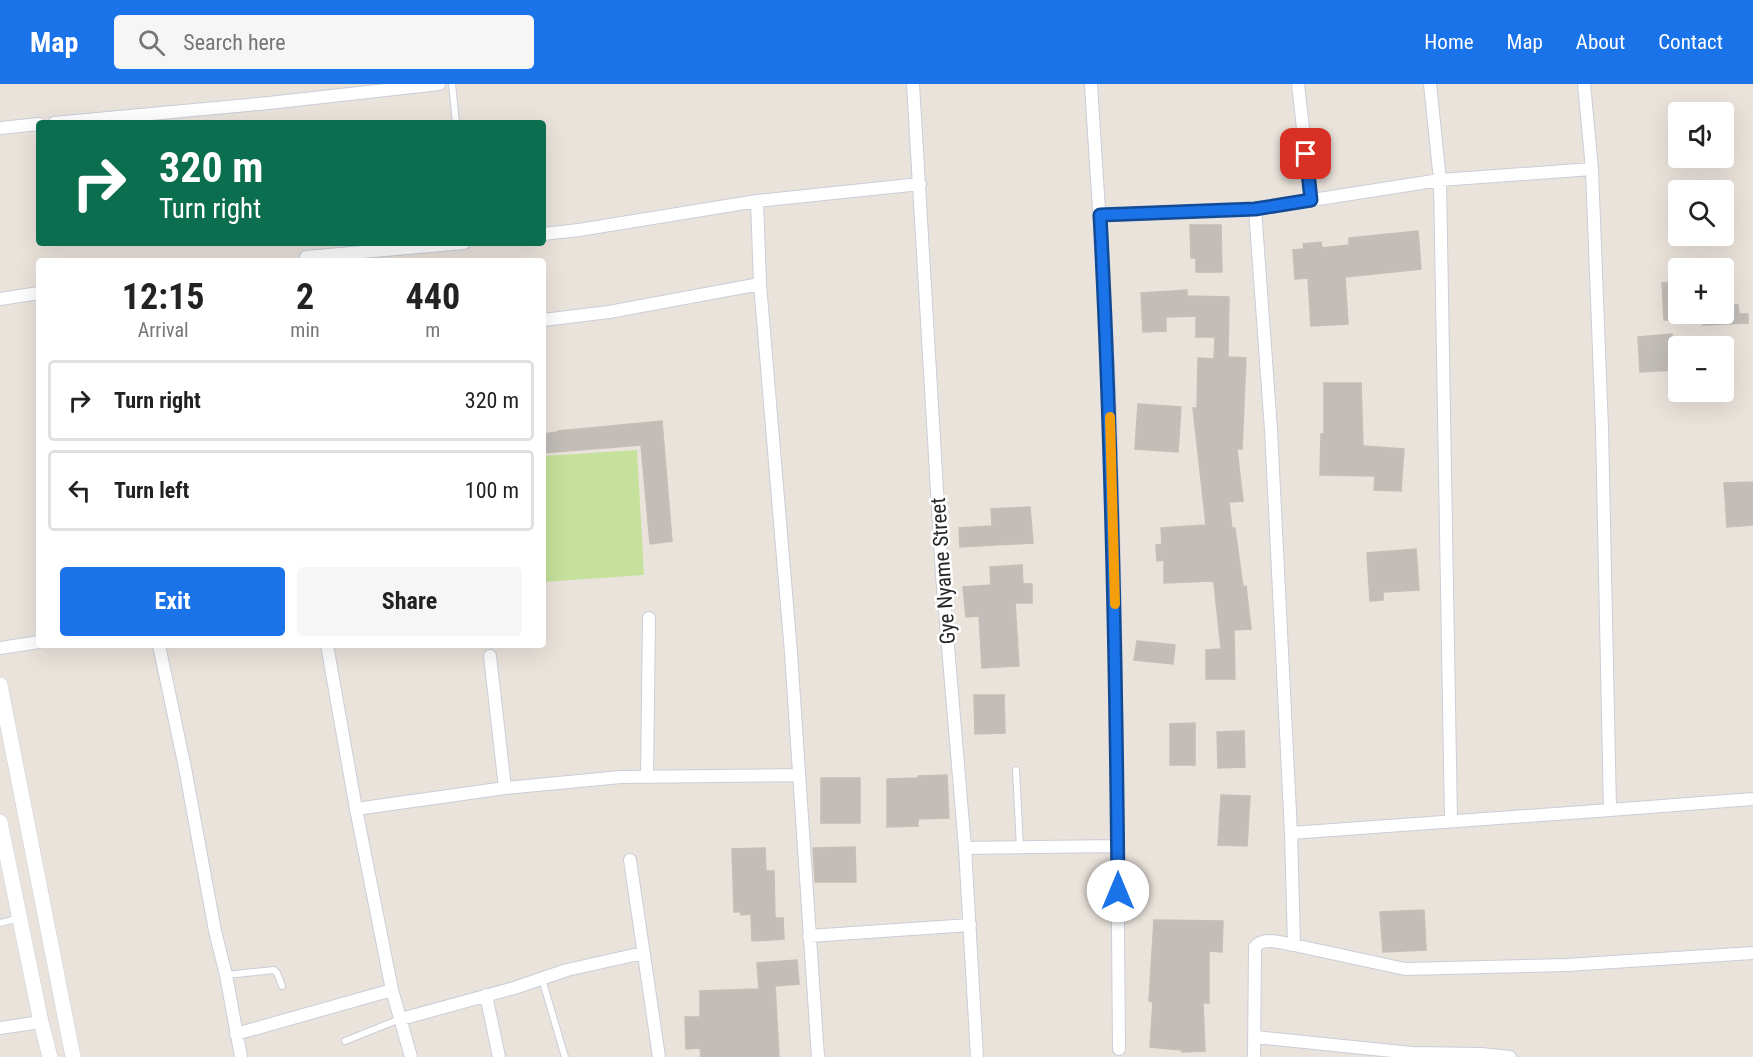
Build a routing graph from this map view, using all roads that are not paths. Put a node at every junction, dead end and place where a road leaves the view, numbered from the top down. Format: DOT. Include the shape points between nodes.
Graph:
graph roads {
  1 [pos="432,84"];
  2 [pos="452,84"];
  3 [pos="913,84"];
  4 [pos="1091,84"];
  5 [pos="1298,84"];
  6 [pos="1430,84"];
  7 [pos="1584,84"];
  8 [pos="86,120"];
  9 [pos="456,120"];
  10 [pos="36,124"];
  11 [pos="0,128"];
  12 [pos="1592,169"];
  13 [pos="1440,180"];
  14 [pos="920,184"];
  15 [pos="1311,200"];
  16 [pos="757,201"];
  17 [pos="1255,209"];
  18 [pos="1100,215"];
  19 [pos="546,234"];
  20 [pos="430,246"];
  21 [pos="306,257"];
  22 [pos="760,284"];
  23 [pos="36,293"];
  24 [pos="0,299"];
  25 [pos="546,320"];
  26 [pos="649,618"];
  27 [pos="36,642"];
  28 [pos="0,648"];
  29 [pos="160,648"];
  30 [pos="328,648"];
  31 [pos="490,656"];
  32 [pos="0,685"];
  33 [pos="1016,770"];
  34 [pos="798,775"];
  35 [pos="647,777"];
  36 [pos="505,788"];
  37 [pos="1753,800"];
  38 [pos="356,809"];
  39 [pos="1611,810"];
  40 [pos="1451,820"];
  41 [pos="0,822"];
  42 [pos="1291,833"];
  43 [pos="1118,846"];
  44 [pos="1020,847"];
  45 [pos="965,848"];
  46 [pos="630,861"];
  47 [pos="20,918"];
  48 [pos="0,923"];
  49 [pos="970,925"];
  50 [pos="810,936"];
  51 [pos="1294,945"];
  52 [pos="643,953"];
  53 [pos="1753,953"];
  54 [pos="226,975"];
  55 [pos="542,979"];
  56 [pos="282,986"];
  57 [pos="392,990"];
  58 [pos="486,995"];
  59 [pos="400,1019"];
  60 [pos="41,1022"];
  61 [pos="0,1028"];
  62 [pos="236,1034"];
  63 [pos="1255,1037"];
  64 [pos="345,1041"];
  65 [pos="1119,1049"];
  66 [pos="1411,1055"];
  67 [pos="50,1057"];
  68 [pos="72,1057"];
  69 [pos="241,1057"];
  70 [pos="411,1057"];
  71 [pos="500,1057"];
  72 [pos="565,1057"];
  73 [pos="659,1057"];
  74 [pos="818,1057"];
  75 [pos="977,1057"];
  76 [pos="1254,1057"];
  77 [pos="1510,1057"];
  1 -- 8 [label="street"];
  2 -- 9 [label="lane"];
  3 -- 14 [label="street, Gye Nyame Street"];
  4 -- 18 [label="street"];
  5 -- 15 [label="street"];
  6 -- 13 [label="street"];
  7 -- 12 [label="street"];
  10 -- 11 [label="street"];
  12 -- 13 [label="street"];
  12 -- 39 [label="street"];
  13 -- 15 [label="street"];
  13 -- 40 [label="street"];
  14 -- 16 [label="street"];
  14 -- 45 [label="street, Gye Nyame Street" via="942,575"];
  15 -- 17 [label="street"];
  16 -- 19 [label="street"];
  16 -- 22 [label="street"];
  17 -- 18 [label="street"];
  17 -- 42 [label="street" via="1271,430"];
  18 -- 43 [label="street" via="1113,524"];
  20 -- 21 [label="street"];
  22 -- 25 [label="street"];
  22 -- 34 [label="street"];
  23 -- 24 [label="street"];
  26 -- 35 [label="street"];
  27 -- 28 [label="street"];
  29 -- 54 [label="street"];
  30 -- 38 [label="street"];
  31 -- 36 [label="street"];
  32 -- 68 [label="street"];
  33 -- 44 [label="lane"];
  34 -- 35 [label="street"];
  34 -- 50 [label="street"];
  35 -- 36 [label="street"];
  36 -- 38 [label="street"];
  37 -- 39 [label="street"];
  38 -- 57 [label="street"];
  39 -- 40 [label="street"];
  40 -- 42 [label="street"];
  41 -- 47 [label="street"];
  42 -- 51 [label="street"];
  43 -- 44 [label="street"];
  43 -- 65 [label="street"];
  44 -- 45 [label="street"];
  45 -- 49 [label="street, Gye Nyame Street"];
  46 -- 52 [label="street"];
  47 -- 48 [label="lane"];
  47 -- 60 [label="street"];
  49 -- 50 [label="street"];
  49 -- 75 [label="street, Gye Nyame Street"];
  50 -- 74 [label="street"];
  51 -- 53 [label="street" via="1413,969 1567,965"];
  51 -- 63 [label="street" via="1266,941 1255,947"];
  52 -- 55 [label="street"];
  52 -- 73 [label="street"];
  54 -- 56 [label="lane" via="274,970"];
  54 -- 62 [label="street"];
  55 -- 58 [label="street"];
  55 -- 72 [label="lane"];
  57 -- 59 [label="street"];
  57 -- 62 [label="street"];
  58 -- 59 [label="street"];
  58 -- 71 [label="street"];
  59 -- 64 [label="lane"];
  59 -- 70 [label="street"];
  60 -- 61 [label="street"];
  60 -- 67 [label="street"];
  62 -- 69 [label="street"];
  63 -- 66 [label="street"];
  63 -- 76 [label="street"];
  66 -- 77 [label="street"];
}
